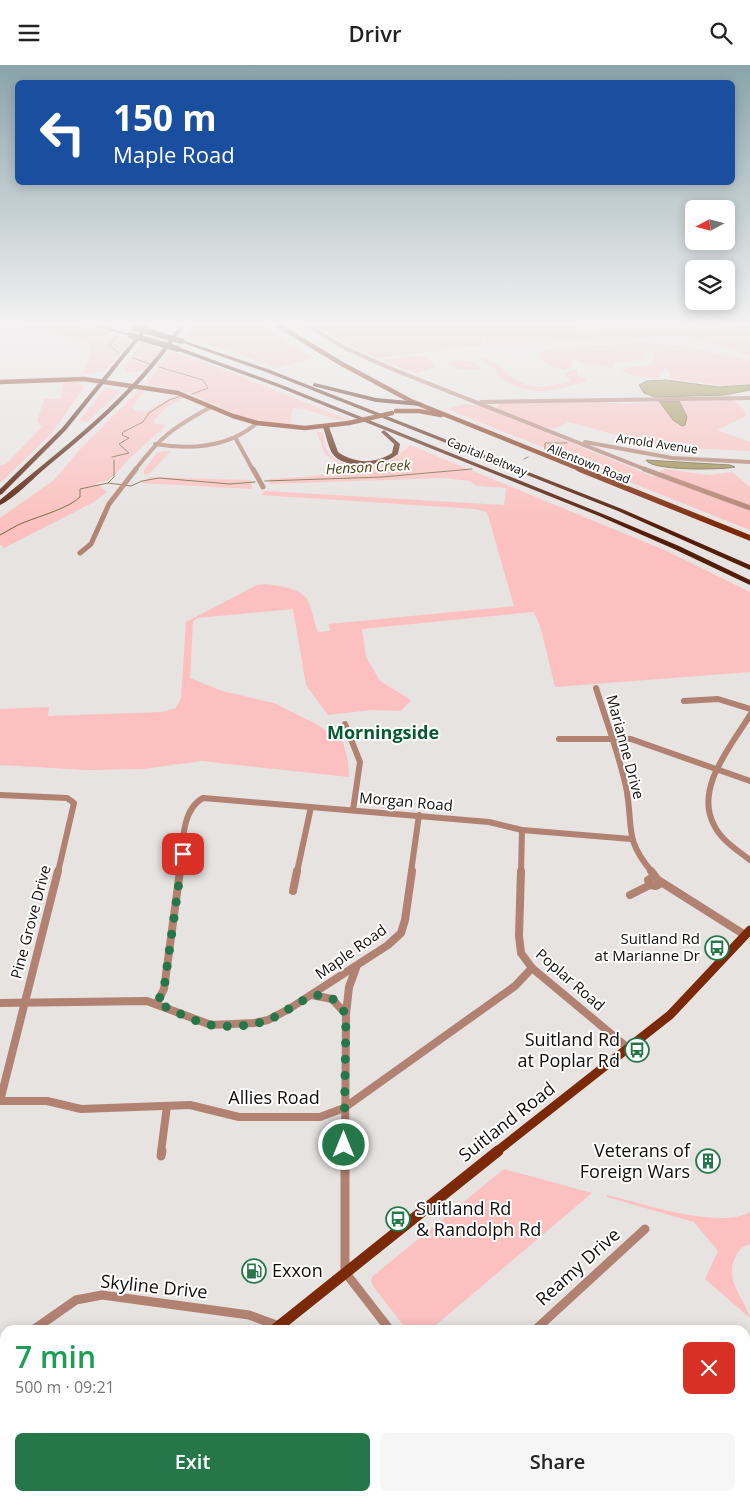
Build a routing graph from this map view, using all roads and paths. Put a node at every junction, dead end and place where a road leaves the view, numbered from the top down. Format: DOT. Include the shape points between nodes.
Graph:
graph roads {
  1 [pos="94,393"];
  2 [pos="127,393"];
  3 [pos="178,393"];
  4 [pos="293,393"];
  5 [pos="323,393"];
  6 [pos="350,393"];
  7 [pos="392,393"];
  8 [pos="394,393"];
  9 [pos="454,393"];
  10 [pos="750,398"];
  11 [pos="378,401"];
  12 [pos="477,402"];
  13 [pos="420,405"];
  14 [pos="211,407"];
  15 [pos="395,411"];
  16 [pos="351,415"];
  17 [pos="441,415"];
  18 [pos="257,423"];
  19 [pos="326,427"];
  20 [pos="562,435"];
  21 [pos="236,439"];
  22 [pos="155,444"];
  23 [pos="624,451"];
  24 [pos="621,459"];
  25 [pos="750,462"];
  26 [pos="592,475"];
  27 [pos="263,487"];
  28 [pos="0,493"];
  29 [pos="0,503"];
  30 [pos="750,508"];
  31 [pos="750,537"];
  32 [pos="750,543"];
  33 [pos="80,553"];
  34 [pos="750,568"];
  35 [pos="750,583"];
  36 [pos="596,688"];
  37 [pos="684,701"];
  38 [pos="750,709"];
  39 [pos="750,715"];
  40 [pos="345,724"];
  41 [pos="559,739"];
  42 [pos="612,739"];
  43 [pos="718,769"];
  44 [pos="750,781"];
  45 [pos="0,795"];
  46 [pos="311,807"];
  47 [pos="353,810"];
  48 [pos="418,815"];
  49 [pos="522,830"];
  50 [pos="631,839"];
  51 [pos="750,860"];
  52 [pos="654,876"];
  53 [pos="662,883"];
  54 [pos="650,885"];
  55 [pos="293,891"];
  56 [pos="630,895"];
  57 [pos="748,933"];
  58 [pos="358,966"];
  59 [pos="532,968"];
  60 [pos="312,995"];
  61 [pos="0,1003"];
  62 [pos="24,1003"];
  63 [pos="157,1003"];
  64 [pos="346,1015"];
  65 [pos="628,1048"];
  66 [pos="0,1101"];
  67 [pos="167,1106"];
  68 [pos="344,1108"];
  69 [pos="160,1157"];
  70 [pos="645,1229"];
  71 [pos="345,1272"];
  72 [pos="40,1325"];
  73 [pos="270,1325"];
  74 [pos="281,1325"];
  75 [pos="386,1325"];
  76 [pos="540,1325"];
  1 -- 28 [label="highway" via="60,435"];
  2 -- 29 [label="highway"];
  3 -- 14 [label="main road"];
  4 -- 16 [label="highway, Capital Beltway, bridge"];
  5 -- 34 [label="highway, Capital Beltway" via="620,510"];
  6 -- 11 [label="highway"];
  7 -- 11 [label="highway" via="392,398"];
  8 -- 13 [label="main road, Allentown Road"];
  9 -- 12 [label="street"];
  10 -- 12 [label="street"];
  11 -- 13 [label="highway"];
  11 -- 15 [label="highway" via="395,406"];
  12 -- 20 [label="street"];
  13 -- 15 [label="main road"];
  13 -- 17 [label="main road, Allentown Road"];
  13 -- 26 [label="main road, Allentown Road"];
  14 -- 18 [label="main road"];
  14 -- 22 [label="street" via="176,426"];
  15 -- 17 [label="main road"];
  15 -- 19 [label="main road, bridge"];
  16 -- 19 [label="highway" via="391,437 398,446 397,452 378,462 348,461 334,452"];
  16 -- 35 [label="highway, Capital Beltway" via="634,529"];
  17 -- 26 [label="main road, Allentown Road"];
  18 -- 19 [label="main road" via="295,428"];
  18 -- 21 [label="street"];
  20 -- 23 [label="street, Arnold Avenue"];
  20 -- 24 [label="street"];
  21 -- 22 [label="street" via="177,447"];
  21 -- 27 [label="street"];
  22 -- 33 [label="street" via="104,511 91,544"];
  23 -- 24 [label="street"];
  23 -- 25 [label="street, Arnold Avenue" via="689,460"];
  24 -- 30 [label="street"];
  26 -- 31 [label="main road, Allentown Road"];
  26 -- 32 [label="main road, Allentown Road"];
  36 -- 42 [label="street, Marianne Drive"];
  37 -- 38 [label="street" via="718,699"];
  39 -- 43 [label="street"];
  40 -- 47 [label="street" via="360,761"];
  41 -- 42 [label="street"];
  42 -- 43 [label="street" via="638,740"];
  42 -- 50 [label="street, Marianne Drive" via="628,794"];
  43 -- 44 [label="street"];
  43 -- 51 [label="street" via="708,790 709,816 727,842"];
  45 -- 62 [label="street, Pine Grove Drive" via="57,797 72,801 75,806"];
  46 -- 47 [label="street, Morgan Road"];
  46 -- 55 [label="street"];
  46 -- 63 [label="street, Morgan Road" via="207,798 192,805 187,817 164,989"];
  47 -- 48 [label="street, Morgan Road"];
  48 -- 49 [label="street, Morgan Road" via="489,822"];
  48 -- 58 [label="street, Maple Road" via="401,933"];
  49 -- 50 [label="street, Morgan Road"];
  49 -- 59 [label="street, Poplar Road" via="519,942 521,953"];
  50 -- 52 [label="street, Marianne Drive" via="638,856"];
  52 -- 53 [label="street, Marianne Drive"];
  52 -- 54 [label="street" via="648,880"];
  53 -- 54 [label="street"];
  53 -- 57 [label="street, Marianne Drive"];
  54 -- 56 [label="street"];
  57 -- 65 [label="main road, Suitland Road" via="683,1003"];
  58 -- 60 [label="street, Maple Road"];
  58 -- 64 [label="street" via="348,987"];
  59 -- 65 [label="street, Poplar Road"];
  59 -- 68 [label="street, Allies Road" via="514,986"];
  60 -- 63 [label="street, Maple Road" via="268,1020 224,1026 211,1025"];
  60 -- 64 [label="street" via="333,998"];
  61 -- 62 [label="street, Maple Road"];
  62 -- 63 [label="street, Maple Road" via="127,1000"];
  62 -- 66 [label="street, Pine Grove Drive"];
  64 -- 68 [label="street"];
  65 -- 71 [label="main road, Suitland Road"];
  66 -- 67 [label="street, Allies Road" via="46,1101 81,1109"];
  67 -- 68 [label="street, Allies Road" via="201,1107 239,1117 320,1117"];
  67 -- 69 [label="street"];
  68 -- 71 [label="street"];
  70 -- 76 [label="street, Reamy Drive"];
  71 -- 74 [label="main road, Suitland Road"];
  71 -- 75 [label="street"];
  72 -- 73 [label="street, Skyline Drive" via="76,1300 102,1295 248,1315"];
}
